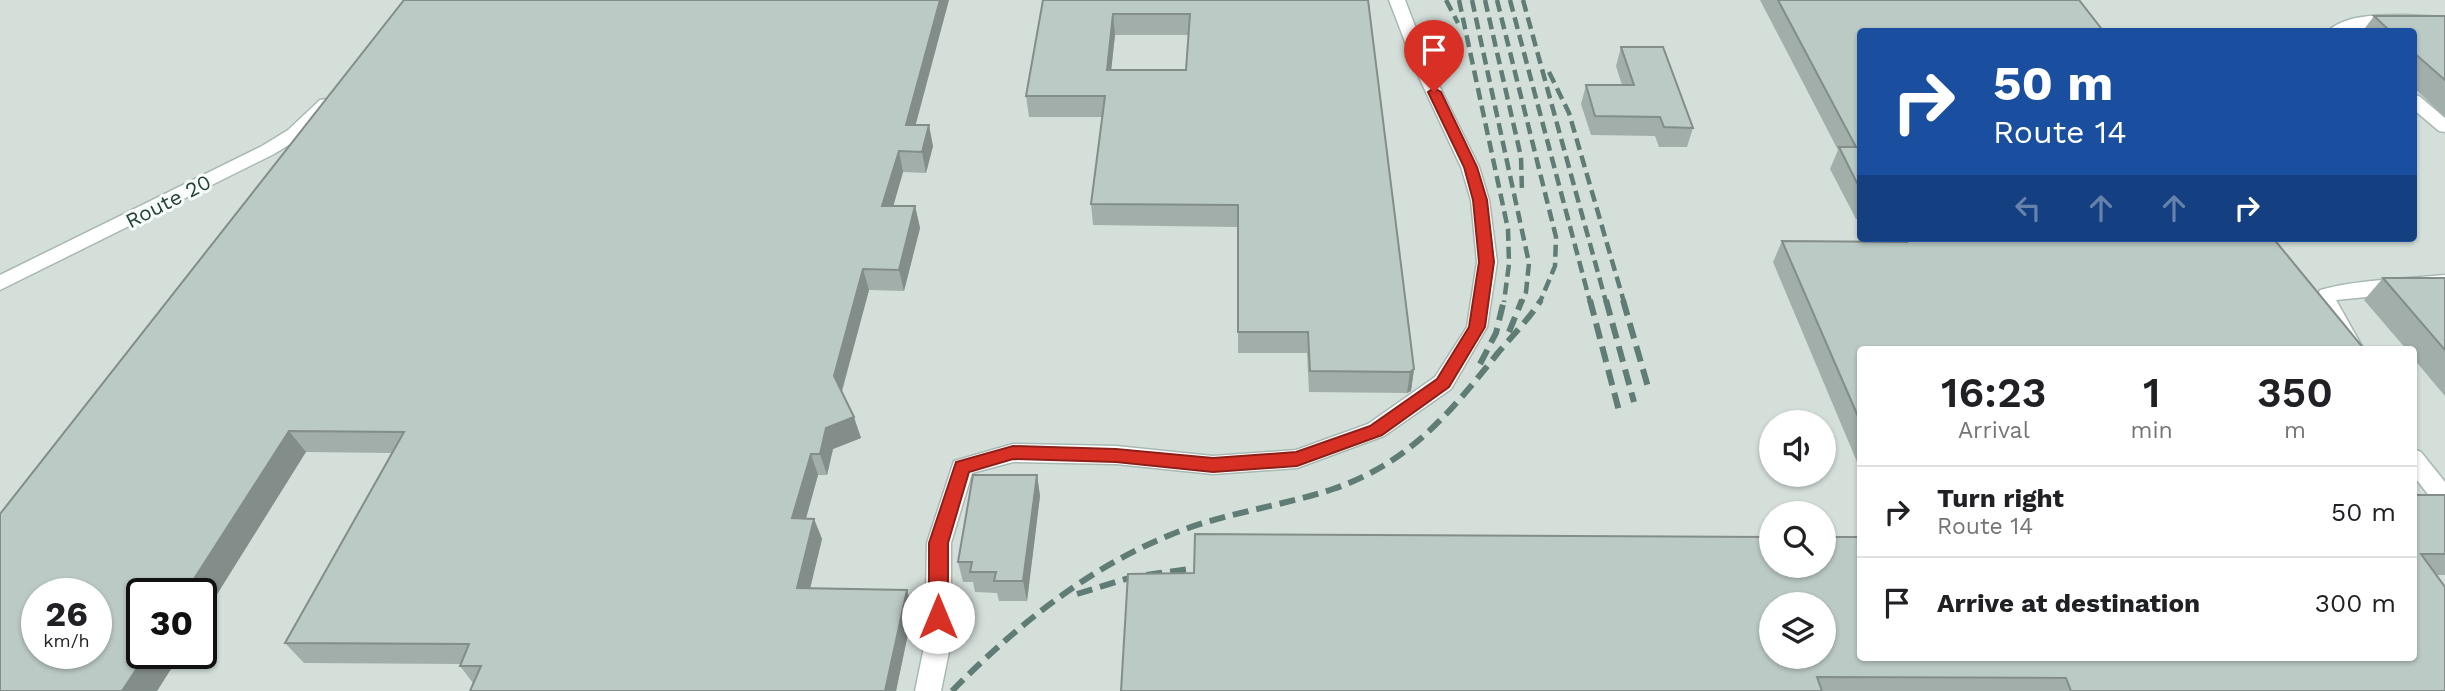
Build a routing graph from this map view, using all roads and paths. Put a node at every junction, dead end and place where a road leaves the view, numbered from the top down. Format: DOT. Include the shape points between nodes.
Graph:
graph roads {
  1 [pos="1397,0"];
  2 [pos="2445,22"];
  3 [pos="2341,28"];
  4 [pos="2417,103"];
  5 [pos="2445,127"];
  6 [pos="275,169"];
  7 [pos="2445,282"];
  8 [pos="0,284"];
  9 [pos="2351,346"];
  10 [pos="2417,463"];
  11 [pos="2445,499"];
  12 [pos="928,691"];
  1 -- 12 [label="street" via="1425,73 1471,167 1480,200 1487,262 1477,327 1443,383 1376,430 1297,459 1213,465 1116,455 1013,453 962,467 939,543 938,642"];
  2 -- 3 [label="street" via="2370,22"];
  4 -- 5 [label="street"];
  6 -- 8 [label="street, Route 20" via="331,99 304,126 268,150"];
  7 -- 9 [label="street" via="2327,295"];
  10 -- 11 [label="street"];
}
